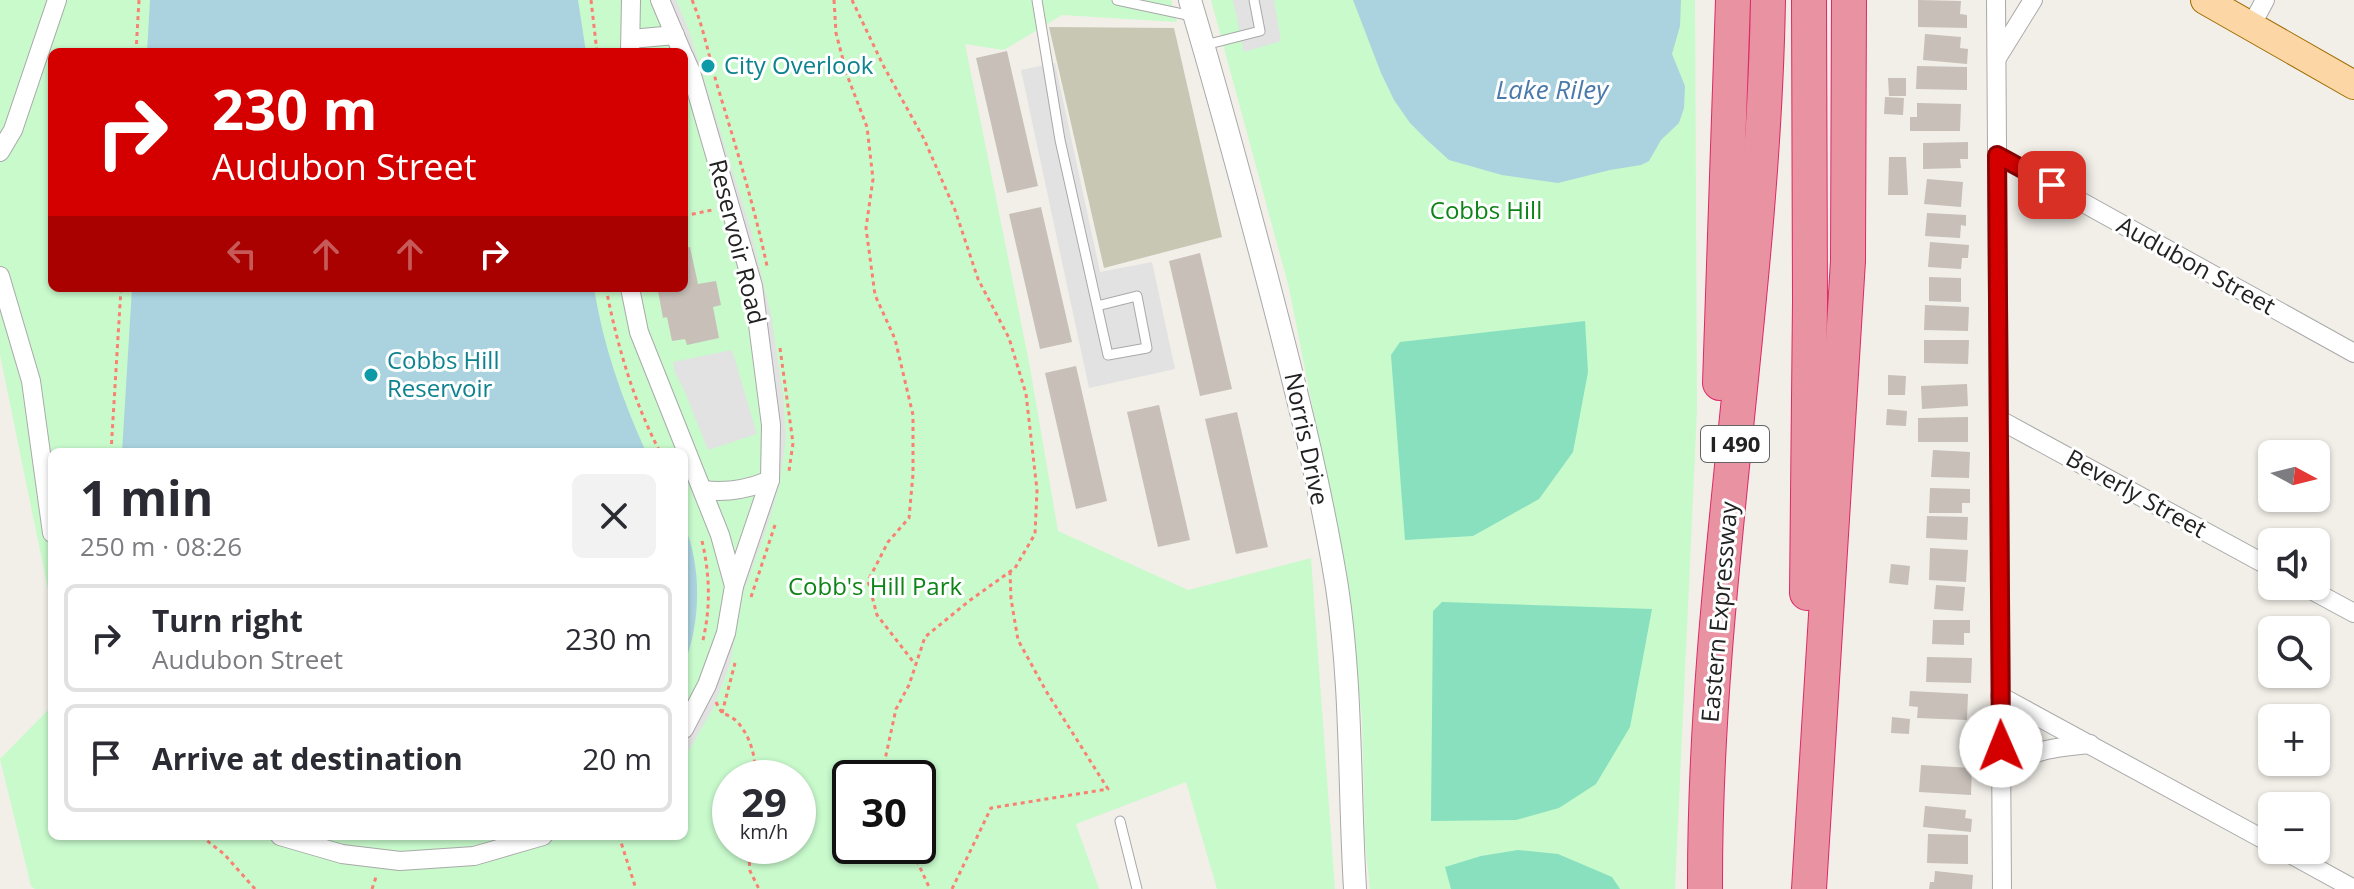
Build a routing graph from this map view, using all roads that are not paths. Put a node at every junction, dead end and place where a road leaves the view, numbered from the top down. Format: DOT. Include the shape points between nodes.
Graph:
graph roads {
  1 [pos="57,0"];
  2 [pos="631,0"];
  3 [pos="660,0"];
  4 [pos="1037,0"];
  5 [pos="1117,0"];
  6 [pos="1254,0"];
  7 [pos="1733,0"];
  8 [pos="1768,0"];
  9 [pos="1809,0"];
  10 [pos="1849,0"];
  11 [pos="1996,0"];
  12 [pos="2033,0"];
  13 [pos="2205,0"];
  14 [pos="2265,0"];
  15 [pos="1193,8"];
  16 [pos="2251,26"];
  17 [pos="1204,45"];
  18 [pos="631,46"];
  19 [pos="681,48"];
  20 [pos="1996,61"];
  21 [pos="688,65"];
  22 [pos="2354,85"];
  23 [pos="0,152"];
  24 [pos="1997,155"];
  25 [pos="0,276"];
  26 [pos="631,292"];
  27 [pos="1097,306"];
  28 [pos="2354,353"];
  29 [pos="2000,420"];
  30 [pos="686,448"];
  31 [pos="688,454"];
  32 [pos="770,480"];
  33 [pos="703,490"];
  34 [pos="48,504"];
  35 [pos="2258,560"];
  36 [pos="734,586"];
  37 [pos="2330,600"];
  38 [pos="2354,613"];
  39 [pos="1713,694"];
  40 [pos="2000,696"];
  41 [pos="688,721"];
  42 [pos="2090,744"];
  43 [pos="2001,771"];
  44 [pos="1120,821"];
  45 [pos="2258,836"];
  46 [pos="294,840"];
  47 [pos="529,840"];
  48 [pos="2308,864"];
  49 [pos="1137,889"];
  50 [pos="1355,889"];
  51 [pos="1705,889"];
  52 [pos="1809,889"];
  53 [pos="2002,889"];
  54 [pos="2354,889"];
  1 -- 23 [label="street" via="13,130"];
  2 -- 18 [label="street"];
  3 -- 19 [label="street, Reservoir Road"];
  4 -- 27 [label="lane" via="1060,140"];
  5 -- 15 [label="lane"];
  6 -- 17 [label="lane" via="1260,31"];
  7 -- 39 [label="highway"];
  8 -- 39 [label="highway, Eastern Expressway / I 490" via="1757,224"];
  9 -- 52 [label="highway"];
  10 -- 52 [label="highway" via="1848,261"];
  11 -- 20 [label="street"];
  12 -- 20 [label="street"];
  13 -- 16 [label="main road"];
  14 -- 16 [label="street"];
  15 -- 17 [label="street, Norris Drive"];
  16 -- 22 [label="main road"];
  17 -- 50 [label="street, Norris Drive" via="1290,367 1337,589"];
  18 -- 19 [label="street"];
  20 -- 24 [label="street"];
  21 -- 32 [label="street, Reservoir Road" via="753,286 771,425"];
  24 -- 28 [label="street, Audubon Street"];
  24 -- 29 [label="street"];
  25 -- 34 [label="street" via="31,381"];
  26 -- 30 [label="street, Reservoir Road" via="639,332"];
  27 -- 27 [label="lane" via="1108,355 1147,348 1137,296"];
  29 -- 35 [label="street, Beverly Street"];
  29 -- 40 [label="street"];
  31 -- 33 [label="street, Reservoir Road"];
  32 -- 33 [label="street" via="738,491"];
  32 -- 36 [label="street, Reservoir Road"];
  33 -- 36 [label="street, Reservoir Road"];
  36 -- 41 [label="street, Reservoir Road" via="726,633"];
  37 -- 38 [label="street"];
  39 -- 51 [label="highway, Eastern Expressway / I 490"];
  40 -- 42 [label="street"];
  40 -- 43 [label="street"];
  42 -- 43 [label="street" via="2033,752"];
  42 -- 45 [label="street"];
  43 -- 53 [label="street"];
  44 -- 49 [label="lane"];
  46 -- 47 [label="street" via="342,854 400,861 474,856"];
  48 -- 54 [label="street"];
}
